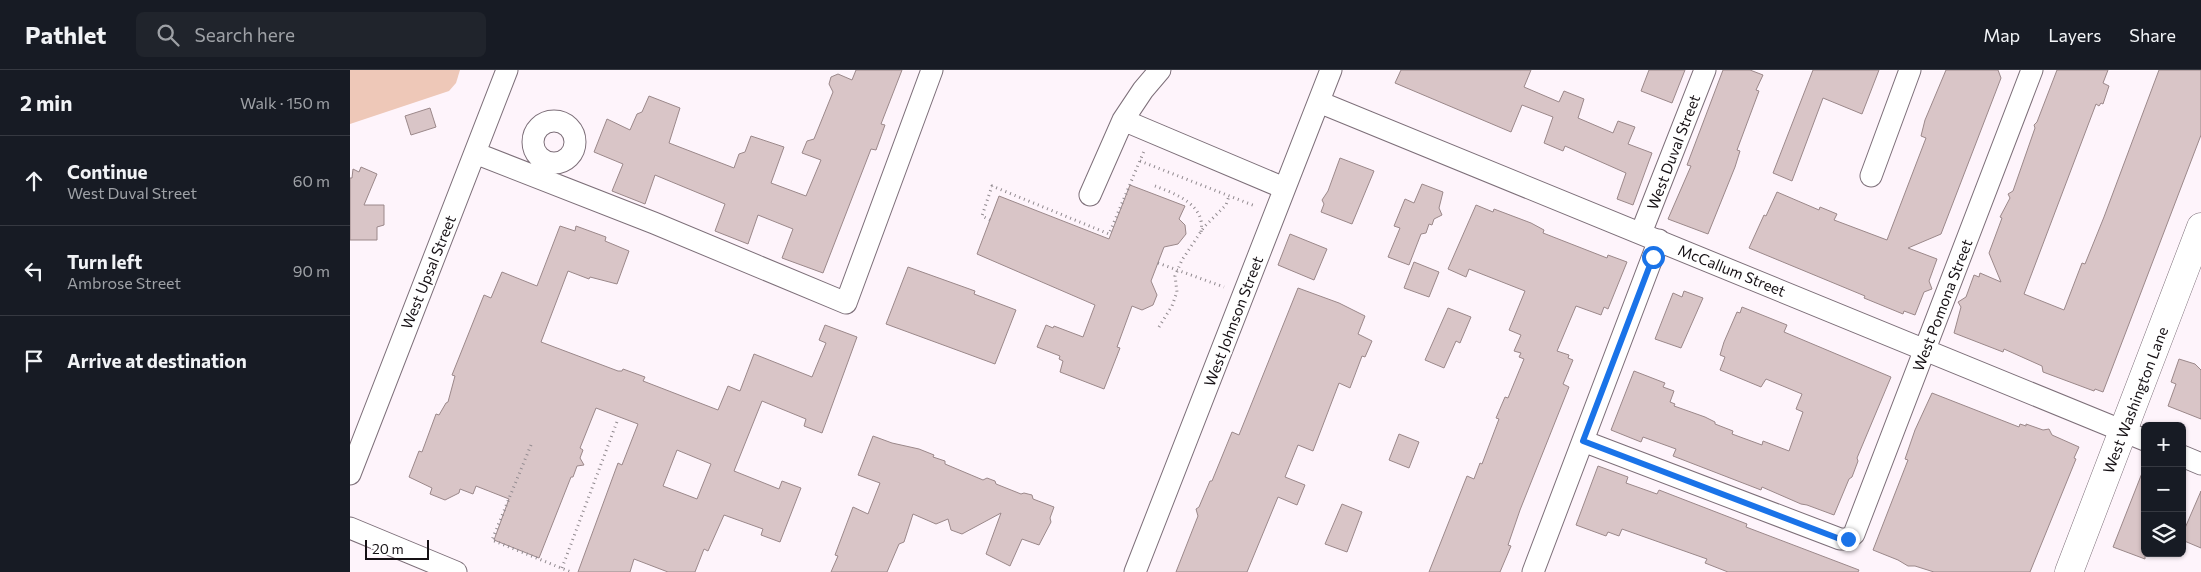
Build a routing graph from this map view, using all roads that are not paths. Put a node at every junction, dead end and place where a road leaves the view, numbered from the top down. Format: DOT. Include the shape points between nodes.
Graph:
graph roads {
  1 [pos="507,70"];
  2 [pos="932,70"];
  3 [pos="1160,70"];
  4 [pos="1331,70"];
  5 [pos="1705,70"];
  6 [pos="1910,70"];
  7 [pos="2032,70"];
  8 [pos="1319,102"];
  9 [pos="1122,120"];
  10 [pos="475,153"];
  11 [pos="1870,176"];
  12 [pos="1284,188"];
  13 [pos="1090,195"];
  14 [pos="2201,227"];
  15 [pos="1650,237"];
  16 [pos="1925,350"];
  17 [pos="357,433"];
  18 [pos="2134,436"];
  19 [pos="1583,441"];
  20 [pos="2186,458"];
  21 [pos="2201,464"];
  22 [pos="350,474"];
  23 [pos="350,528"];
  24 [pos="456,572"];
  25 [pos="1135,572"];
  26 [pos="1532,572"];
  27 [pos="2069,572"];
  1 -- 10 [label="street, West Upsal Street"];
  2 -- 10 [label="street" via="846,303 543,170"];
  3 -- 9 [label="street"];
  4 -- 8 [label="street, West Johnson Street"];
  5 -- 15 [label="street, West Duval Street"];
  6 -- 11 [label="street"];
  7 -- 16 [label="street, West Pomona Street"];
  8 -- 12 [label="street, West Johnson Street"];
  8 -- 15 [label="street, McCallum Street"];
  9 -- 12 [label="street"];
  9 -- 13 [label="street"];
  10 -- 17 [label="street, West Upsal Street"];
  12 -- 25 [label="street, West Johnson Street"];
  14 -- 18 [label="main road, West Washington Lane"];
  15 -- 16 [label="street, McCallum Street"];
  15 -- 19 [label="street, West Duval Street"];
  16 -- 18 [label="street, McCallum Street"];
  16 -- 19 [label="street, West Pomona Street" via="1854,534 1848,539 1840,539"];
  17 -- 22 [label="street, West Upsal Street"];
  18 -- 27 [label="main road, West Washington Lane"];
  19 -- 26 [label="street, West Duval Street"];
  20 -- 21 [label="street"];
  23 -- 24 [label="street"];
}
